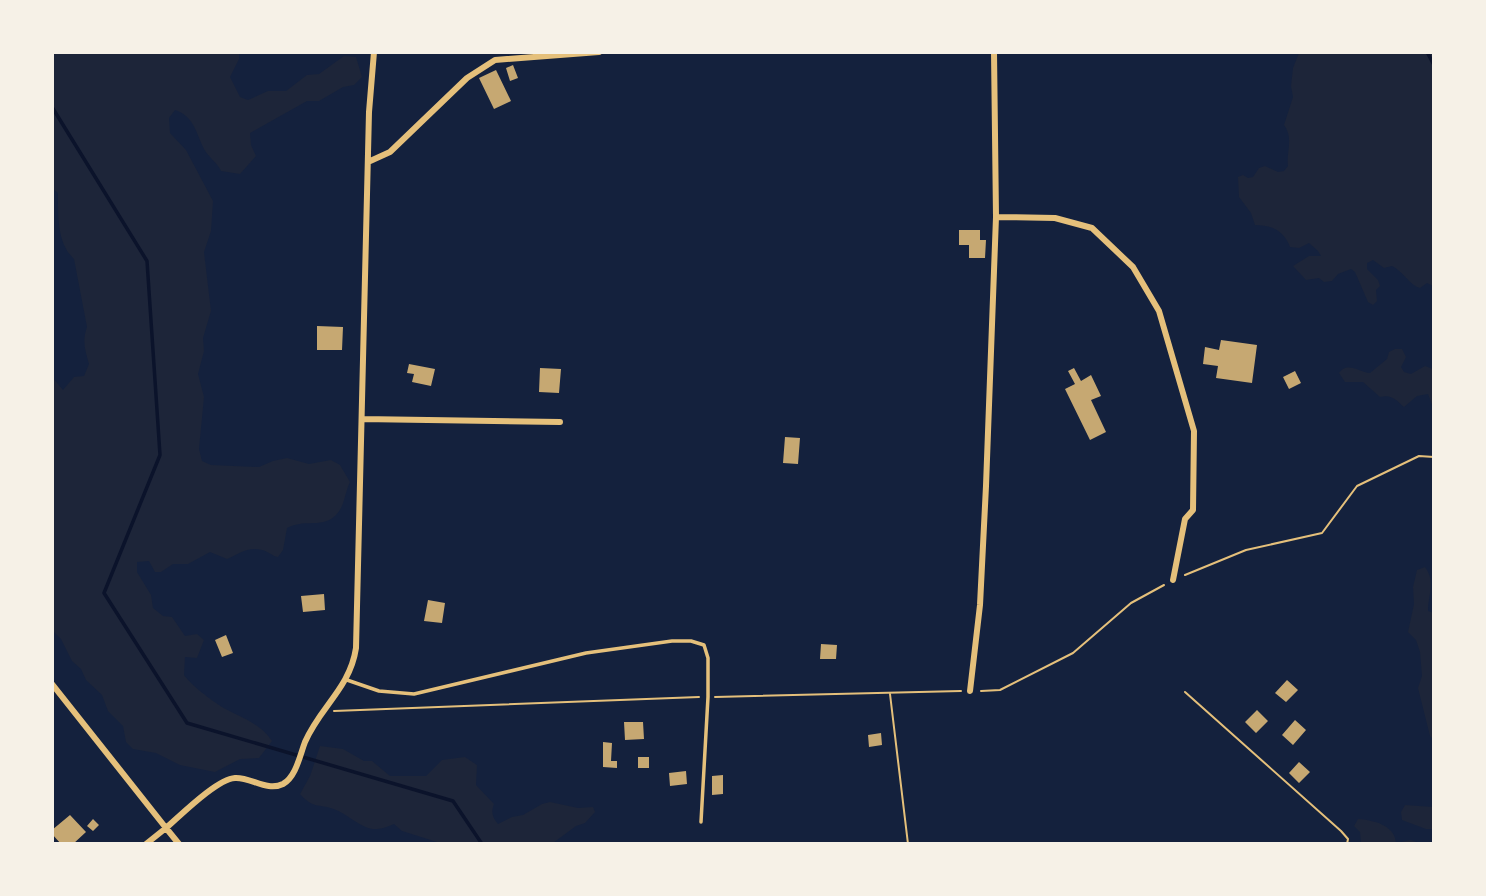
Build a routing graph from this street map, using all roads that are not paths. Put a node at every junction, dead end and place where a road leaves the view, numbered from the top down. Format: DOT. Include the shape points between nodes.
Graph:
graph roads {
  1 [pos="374,52"];
  2 [pos="599,52"];
  3 [pos="994,52"];
  4 [pos="368,162"];
  5 [pos="996,217"];
  6 [pos="362,418"];
  7 [pos="559,422"];
  8 [pos="1172,580"];
  9 [pos="347,680"];
  10 [pos="52,684"];
  11 [pos="970,691"];
  12 [pos="702,822"];
  13 [pos="166,828"];
  14 [pos="146,844"];
  15 [pos="178,844"];
  1 -- 4 [label="street"];
  2 -- 4 [label="street" via="495,60 467,78 390,152"];
  3 -- 5 [label="street"];
  4 -- 6 [label="street"];
  5 -- 8 [label="street" via="1055,218 1092,228 1133,267 1159,312 1194,431 1193,509 1185,519"];
  5 -- 11 [label="street" via="980,605"];
  6 -- 7 [label="street"];
  6 -- 9 [label="street" via="356,648"];
  9 -- 12 [label="lane" via="379,691 414,694 586,653 672,640 704,645 708,697"];
  9 -- 13 [label="street" via="282,785 224,780"];
  10 -- 13 [label="street"];
  13 -- 14 [label="street"];
  13 -- 15 [label="street"];
}
